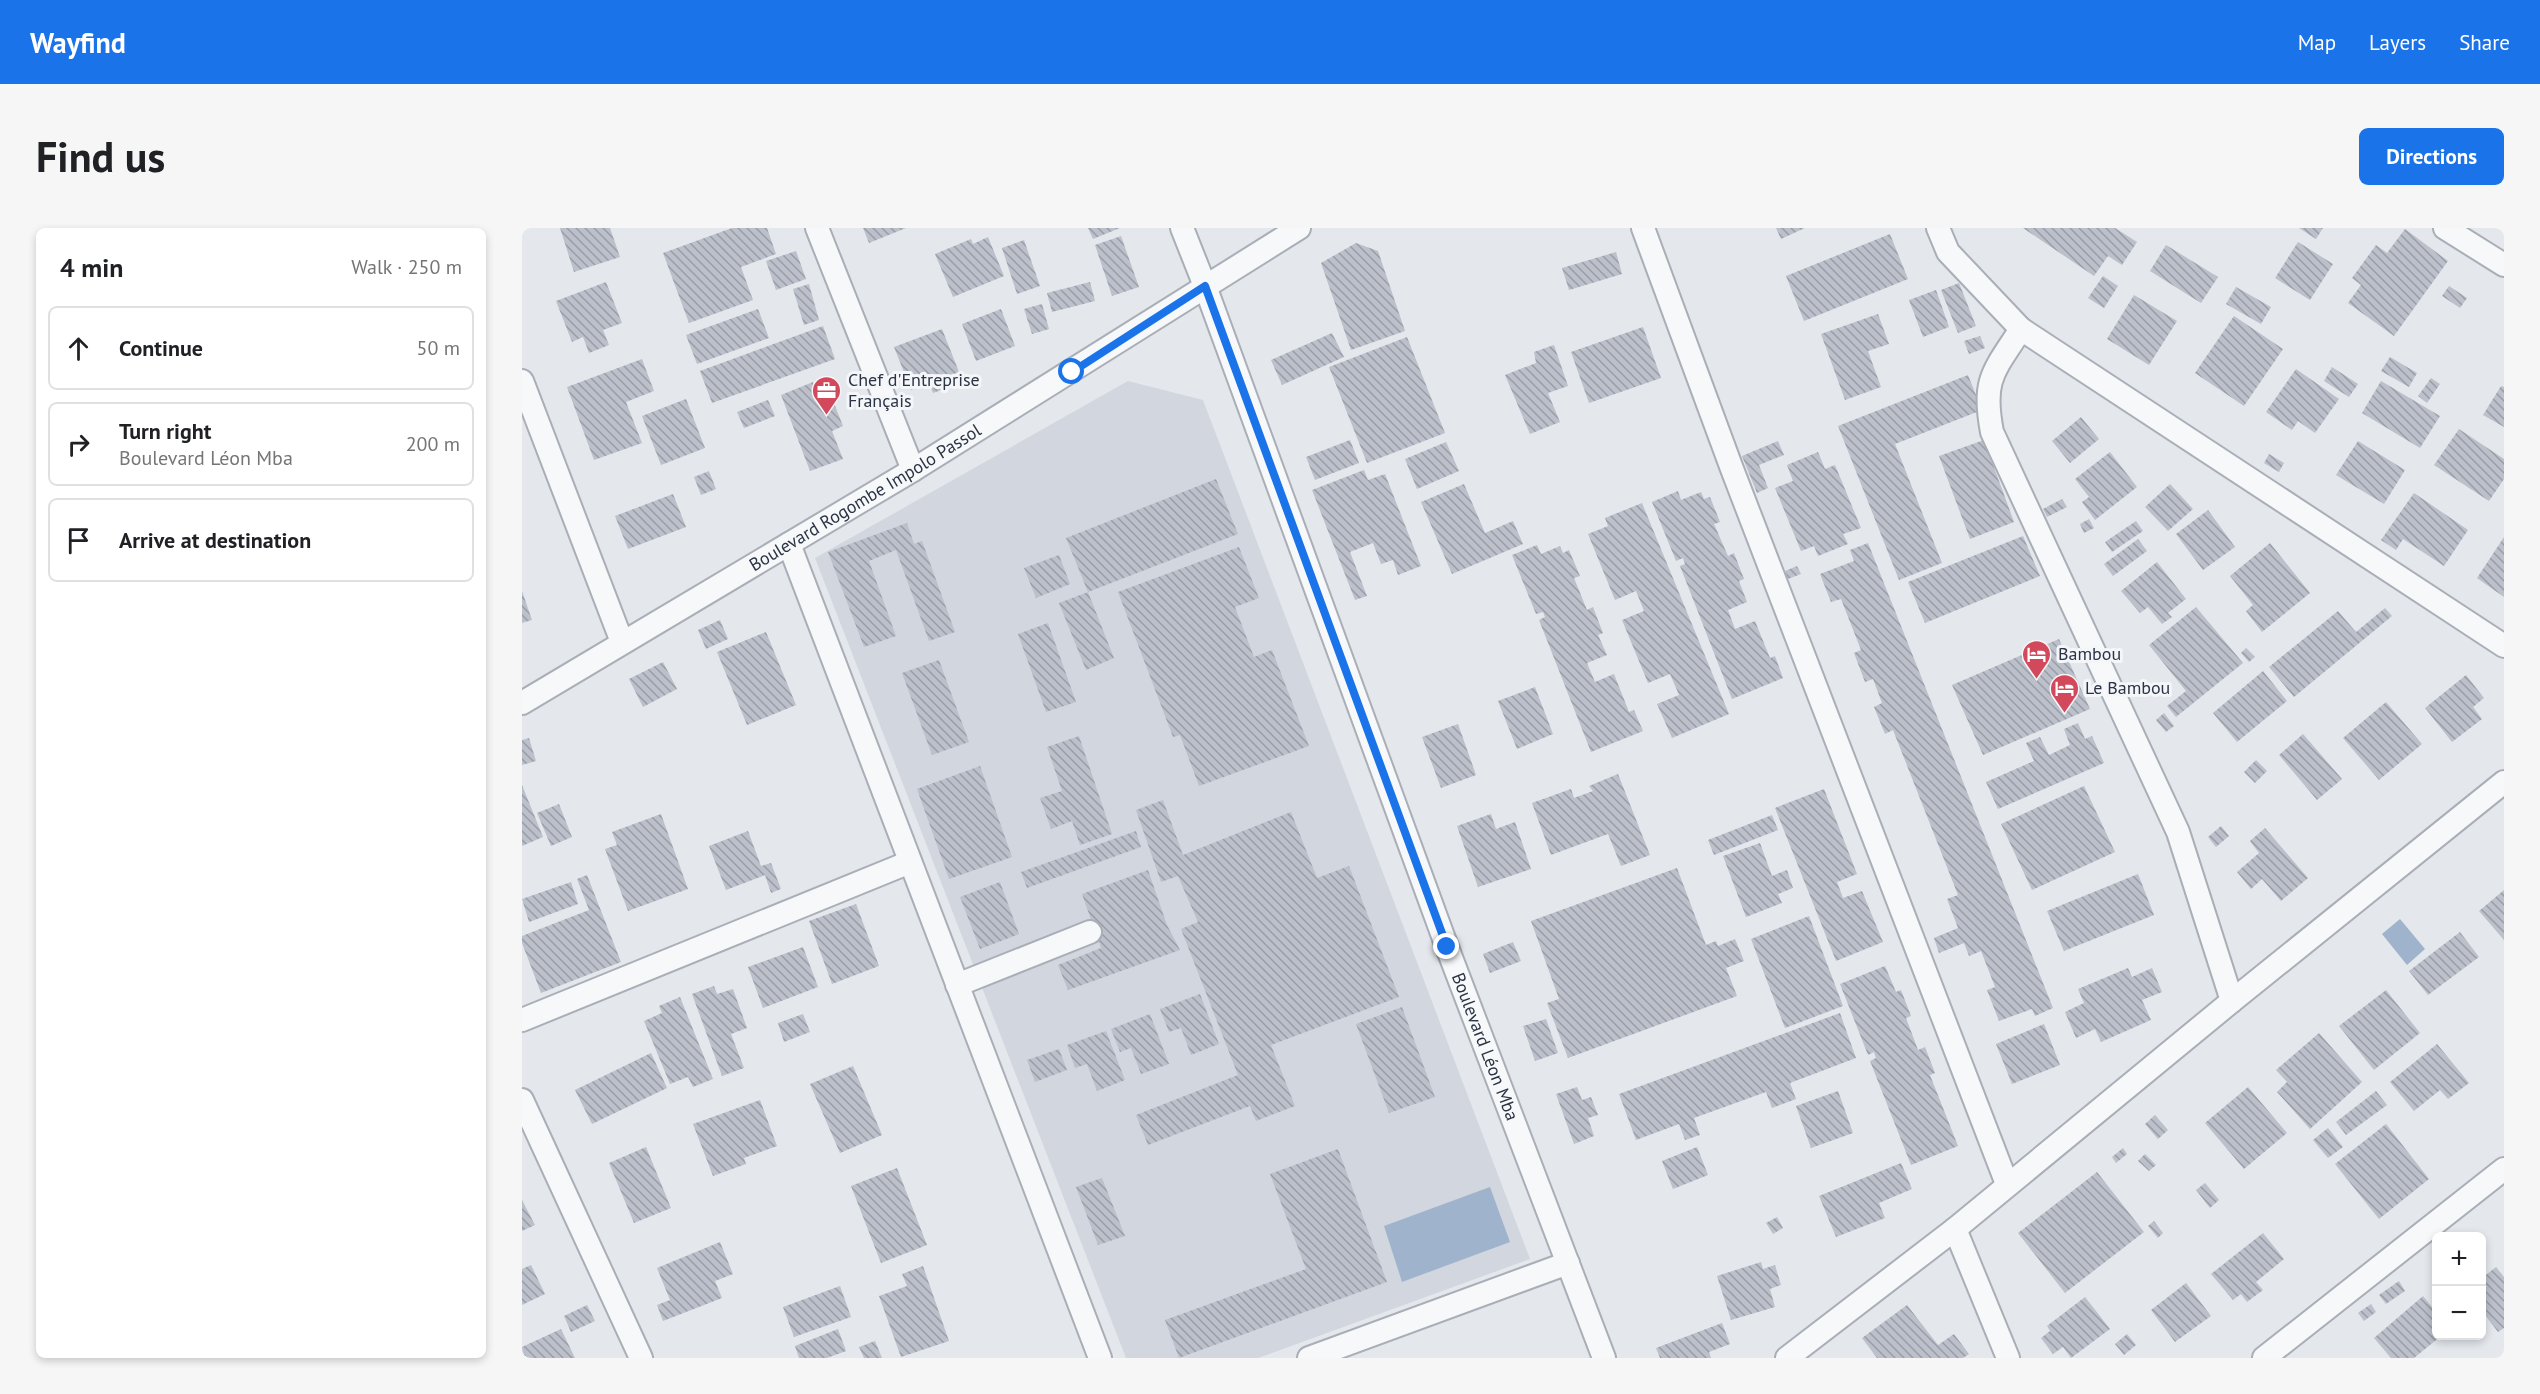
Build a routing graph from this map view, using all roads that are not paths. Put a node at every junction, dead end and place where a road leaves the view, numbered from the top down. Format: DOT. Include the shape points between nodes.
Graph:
graph roads {
  1 [pos="817,228"];
  2 [pos="1182,228"];
  3 [pos="1299,228"];
  4 [pos="1643,228"];
  5 [pos="1938,228"];
  6 [pos="2445,228"];
  7 [pos="2504,265"];
  8 [pos="1205,286"];
  9 [pos="2020,329"];
  10 [pos="522,381"];
  11 [pos="913,470"];
  12 [pos="789,544"];
  13 [pos="622,642"];
  14 [pos="2504,646"];
  15 [pos="522,704"];
  16 [pos="2504,782"];
  17 [pos="910,862"];
  18 [pos="1090,932"];
  19 [pos="957,985"];
  20 [pos="2232,1001"];
  21 [pos="522,1020"];
  22 [pos="522,1100"];
  23 [pos="2504,1169"];
  24 [pos="2007,1184"];
  25 [pos="1955,1229"];
  26 [pos="1568,1263"];
  27 [pos="641,1358"];
  28 [pos="1100,1358"];
  29 [pos="1309,1358"];
  30 [pos="1605,1358"];
  31 [pos="1787,1358"];
  32 [pos="2008,1358"];
  33 [pos="2264,1358"];
  1 -- 11 [label="street"];
  2 -- 8 [label="street, Boulevard Léon Mba"];
  3 -- 8 [label="street, Boulevard Rogombe Impolo Passol"];
  4 -- 24 [label="street"];
  5 -- 9 [label="street" via="1948,252"];
  6 -- 7 [label="street"];
  8 -- 11 [label="street, Boulevard Rogombe Impolo Passol"];
  8 -- 26 [label="street, Boulevard Léon Mba" via="1447,947"];
  9 -- 14 [label="street"];
  9 -- 20 [label="street" via="1992,374 1987,404 1992,432 2178,832"];
  10 -- 13 [label="street"];
  11 -- 12 [label="street, Boulevard Rogombe Impolo Passol"];
  12 -- 13 [label="street, Boulevard Rogombe Impolo Passol"];
  12 -- 17 [label="street"];
  13 -- 15 [label="street, Boulevard Rogombe Impolo Passol"];
  16 -- 20 [label="street"];
  17 -- 19 [label="street"];
  17 -- 21 [label="street"];
  18 -- 19 [label="street"];
  19 -- 28 [label="street"];
  20 -- 24 [label="street"];
  22 -- 27 [label="street"];
  23 -- 33 [label="street"];
  24 -- 25 [label="street"];
  25 -- 31 [label="street"];
  25 -- 32 [label="street"];
  26 -- 29 [label="street"];
  26 -- 30 [label="street, Boulevard Léon Mba"];
}
